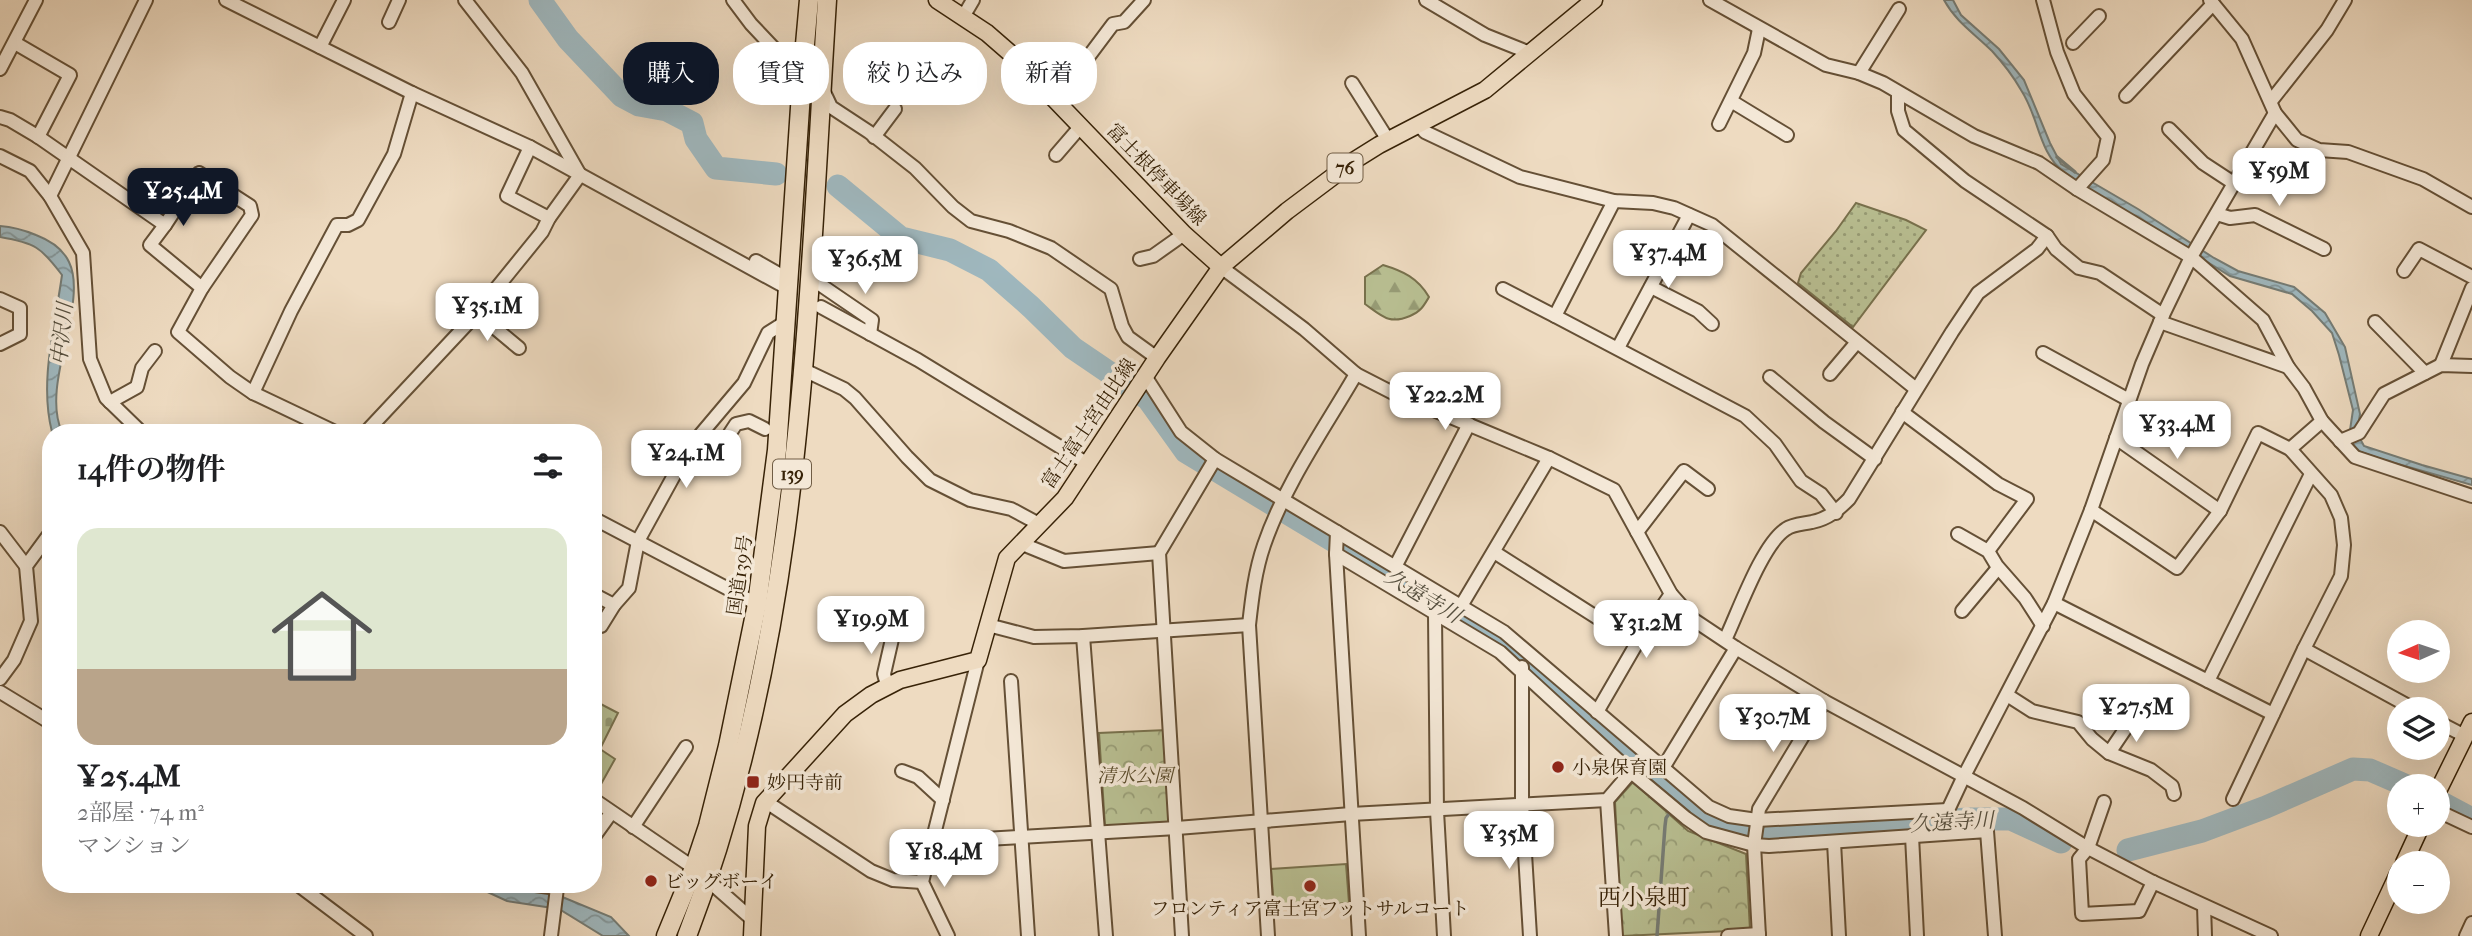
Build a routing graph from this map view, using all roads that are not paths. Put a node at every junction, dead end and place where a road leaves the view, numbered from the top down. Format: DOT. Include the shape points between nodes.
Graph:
graph roads {
  1 [pos="36,0"];
  2 [pos="146,0"];
  3 [pos="226,0"];
  4 [pos="344,0"];
  5 [pos="399,0"];
  6 [pos="465,0"];
  7 [pos="733,0"];
  8 [pos="809,0"];
  9 [pos="828,0"];
  10 [pos="937,0"];
  11 [pos="973,0"];
  12 [pos="1144,0"];
  13 [pos="1426,0"];
  14 [pos="1594,0"];
  15 [pos="1710,0"];
  16 [pos="2043,0"];
  17 [pos="2345,0"];
  18 [pos="2211,2"];
  19 [pos="1899,9"];
  20 [pos="2099,16"];
  21 [pos="963,17"];
  22 [pos="389,22"];
  23 [pos="1759,29"];
  24 [pos="768,42"];
  25 [pos="805,42"];
  26 [pos="825,42"];
  27 [pos="15,43"];
  28 [pos="2073,43"];
  29 [pos="1097,44"];
  30 [pos="1001,46"];
  31 [pos="320,47"];
  32 [pos="1530,53"];
  33 [pos="0,69"];
  34 [pos="1859,73"];
  35 [pos="1352,83"];
  36 [pos="412,93"];
  37 [pos="1898,93"];
  38 [pos="2126,96"];
  39 [pos="1731,101"];
  40 [pos="829,103"];
  41 [pos="800,105"];
  42 [pos="821,105"];
  43 [pos="1061,105"];
  44 [pos="2273,107"];
  45 [pos="895,109"];
  46 [pos="0,117"];
  47 [pos="1418,124"];
  48 [pos="1719,124"];
  49 [pos="1081,126"];
  50 [pos="2169,129"];
  51 [pos="1787,135"];
  52 [pos="38,137"];
  53 [pos="874,137"];
  54 [pos="1388,140"];
  55 [pos="530,147"];
  56 [pos="1056,155"];
  57 [pos="0,156"];
  58 [pos="70,158"];
  59 [pos="580,175"];
  60 [pos="2235,184"];
  61 [pos="2077,189"];
  62 [pos="50,196"];
  63 [pos="1614,201"];
  64 [pos="2472,207"];
  65 [pos="2217,214"];
  66 [pos="1689,215"];
  67 [pos="549,218"];
  68 [pos="165,225"];
  69 [pos="1184,234"];
  70 [pos="2047,236"];
  71 [pos="709,244"];
  72 [pos="2324,249"];
  73 [pos="2191,257"];
  74 [pos="1140,259"];
  75 [pos="1221,267"];
  76 [pos="2404,271"];
  77 [pos="777,272"];
  78 [pos="2472,277"];
  79 [pos="812,279"];
  80 [pos="1651,287"];
  81 [pos="202,288"];
  82 [pos="2472,288"];
  83 [pos="789,289"];
  84 [pos="1503,289"];
  85 [pos="0,299"];
  86 [pos="821,307"];
  87 [pos="477,313"];
  88 [pos="1555,316"];
  89 [pos="2162,318"];
  90 [pos="787,321"];
  91 [pos="2375,322"];
  92 [pos="1713,324"];
  93 [pos="870,334"];
  94 [pos="1857,342"];
  95 [pos="0,344"];
  96 [pos="519,348"];
  97 [pos="1618,348"];
  98 [pos="155,351"];
  99 [pos="2043,353"];
  100 [pos="1157,358"];
  101 [pos="2441,365"];
  102 [pos="2472,366"];
  103 [pos="2288,368"];
  104 [pos="802,369"];
  105 [pos="2426,373"];
  106 [pos="1356,374"];
  107 [pos="1830,374"];
  108 [pos="1770,377"];
  109 [pos="1142,380"];
  110 [pos="1916,389"];
  111 [pos="253,393"];
  112 [pos="2129,400"];
  113 [pos="110,402"];
  114 [pos="1902,412"];
  115 [pos="2322,421"];
  116 [pos="133,424"];
  117 [pos="318,424"];
  118 [pos="374,424"];
  119 [pos="1468,424"];
  120 [pos="765,429"];
  121 [pos="2116,438"];
  122 [pos="696,440"];
  123 [pos="2343,440"];
  124 [pos="2290,449"];
  125 [pos="1549,458"];
  126 [pos="1875,459"];
  127 [pos="1215,461"];
  128 [pos="1088,464"];
  129 [pos="2311,474"];
  130 [pos="1708,489"];
  131 [pos="2472,496"];
  132 [pos="1283,500"];
  133 [pos="2091,510"];
  134 [pos="2220,510"];
  135 [pos="1836,513"];
  136 [pos="602,523"];
  137 [pos="1039,524"];
  138 [pos="0,531"];
  139 [pos="1637,532"];
  140 [pos="1958,534"];
  141 [pos="638,541"];
  142 [pos="1020,543"];
  143 [pos="42,544"];
  144 [pos="1337,544"];
  145 [pos="1988,551"];
  146 [pos="1494,552"];
  147 [pos="1159,553"];
  148 [pos="26,566"];
  149 [pos="1395,567"];
  150 [pos="1998,568"];
  151 [pos="1671,594"];
  152 [pos="602,599"];
  153 [pos="2054,603"];
  154 [pos="757,604"];
  155 [pos="614,605"];
  156 [pos="1461,606"];
  157 [pos="1962,611"];
  158 [pos="1436,615"];
  159 [pos="602,624"];
  160 [pos="988,625"];
  161 [pos="1249,625"];
  162 [pos="895,626"];
  163 [pos="2043,626"];
  164 [pos="1165,631"];
  165 [pos="1083,636"];
  166 [pos="1637,643"];
  167 [pos="1730,644"];
  168 [pos="2304,649"];
  169 [pos="978,660"];
  170 [pos="1526,663"];
  171 [pos="0,679"];
  172 [pos="1011,681"];
  173 [pos="2208,681"];
  174 [pos="887,685"];
  175 [pos="0,692"];
  176 [pos="2007,695"];
  177 [pos="2392,697"];
  178 [pos="1824,701"];
  179 [pos="1597,712"];
  180 [pos="2273,715"];
  181 [pos="2134,716"];
  182 [pos="42,718"];
  183 [pos="2450,725"];
  184 [pos="2468,729"];
  185 [pos="686,747"];
  186 [pos="2109,753"];
  187 [pos="1663,768"];
  188 [pos="902,771"];
  189 [pos="1631,772"];
  190 [pos="2446,774"];
  191 [pos="1963,778"];
  192 [pos="2174,794"];
  193 [pos="2233,799"];
  194 [pos="943,800"];
  195 [pos="1607,800"];
  196 [pos="2104,802"];
  197 [pos="764,803"];
  198 [pos="1521,804"];
  199 [pos="602,806"];
  200 [pos="1437,811"];
  201 [pos="611,813"];
  202 [pos="1351,814"];
  203 [pos="2450,817"];
  204 [pos="1261,822"];
  205 [pos="1948,822"];
  206 [pos="602,826"];
  207 [pos="633,827"];
  208 [pos="2472,827"];
  209 [pos="1177,828"];
  210 [pos="1099,832"];
  211 [pos="1755,833"];
  212 [pos="1021,835"];
  213 [pos="1912,836"];
  214 [pos="933,842"];
  215 [pos="1834,842"];
  216 [pos="2088,848"];
  217 [pos="694,868"];
  218 [pos="709,880"];
  219 [pos="2153,882"];
  220 [pos="922,883"];
  221 [pos="309,893"];
  222 [pos="557,893"];
  223 [pos="2387,898"];
  224 [pos="2204,906"];
  225 [pos="2472,923"];
  226 [pos="752,928"];
  227 [pos="1759,935"];
  228 [pos="366,936"];
  229 [pos="551,936"];
  230 [pos="666,936"];
  231 [pos="687,936"];
  232 [pos="948,936"];
  233 [pos="1028,936"];
  234 [pos="1106,936"];
  235 [pos="1182,936"];
  236 [pos="1268,936"];
  237 [pos="1359,936"];
  238 [pos="1444,936"];
  239 [pos="1530,936"];
  240 [pos="1616,936"];
  241 [pos="1728,936"];
  242 [pos="1839,936"];
  243 [pos="1917,936"];
  244 [pos="1995,936"];
  245 [pos="2206,936"];
  246 [pos="2271,936"];
  247 [pos="2369,936"];
  248 [pos="2466,936"];
  1 -- 27 [label="street"];
  2 -- 58 [label="street"];
  3 -- 31 [label="street"];
  4 -- 31 [label="street"];
  5 -- 22 [label="street"];
  6 -- 59 [label="street" via="522,73"];
  7 -- 24 [label="street"];
  8 -- 25 [label="highway, 国道139号 / 139"];
  9 -- 26 [label="highway, 国道139号 / 139"];
  10 -- 21 [label="main road, 富士根停車場線"];
  11 -- 21 [label="street"];
  12 -- 29 [label="street" via="1124,22 1112,24"];
  13 -- 32 [label="street" via="1485,35"];
  14 -- 32 [label="main road, 富士富士宮由比線 / 76"];
  15 -- 23 [label="street"];
  16 -- 61 [label="street" via="2074,94 2108,137 2103,160"];
  17 -- 44 [label="street"];
  18 -- 38 [label="street"];
  18 -- 44 [label="street" via="2242,39"];
  19 -- 34 [label="street"];
  20 -- 28 [label="street"];
  21 -- 30 [label="main road, 富士根停車場線"];
  23 -- 34 [label="street" via="1826,65"];
  23 -- 39 [label="street" via="1755,53"];
  27 -- 33 [label="street"];
  27 -- 52 [label="street" via="70,75"];
  31 -- 36 [label="street"];
  32 -- 47 [label="main road, 富士富士宮由比線 / 76" via="1485,90"];
  34 -- 37 [label="street"];
  35 -- 54 [label="street"];
  36 -- 55 [label="street"];
  36 -- 111 [label="street" via="394,154 358,220 337,226"];
  37 -- 61 [label="street" via="1974,136 2039,163"];
  37 -- 70 [label="street" via="1904,130 1965,181"];
  39 -- 48 [label="street"];
  39 -- 51 [label="street"];
  40 -- 53 [label="street"];
  41 -- 83 [label="highway, 国道139号 / 139"];
  42 -- 79 [label="highway, 国道139号 / 139"];
  43 -- 49 [label="main road, 富士根停車場線"];
  44 -- 60 [label="street"];
  44 -- 64 [label="street" via="2297,140 2319,150 2348,152 2423,179"];
  45 -- 53 [label="street"];
  46 -- 52 [label="street"];
  47 -- 54 [label="main road, 富士富士宮由比線 / 76"];
  47 -- 63 [label="street" via="1425,132 1520,177"];
  49 -- 56 [label="street"];
  49 -- 69 [label="main road, 富士根停車場線"];
  50 -- 60 [label="street" via="2203,163"];
  52 -- 58 [label="street"];
  53 -- 100 [label="street" via="971,221 1009,230 1051,248 1111,289 1128,337"];
  54 -- 75 [label="main road, 富士富士宮由比線 / 76" via="1297,204"];
  55 -- 59 [label="street"];
  55 -- 67 [label="street" via="507,195"];
  57 -- 62 [label="street" via="30,172"];
  58 -- 62 [label="street"];
  58 -- 68 [label="street"];
  59 -- 67 [label="street"];
  59 -- 71 [label="street"];
  60 -- 65 [label="street"];
  61 -- 73 [label="street"];
  62 -- 113 [label="street" via="83,253 90,359"];
  63 -- 66 [label="street" via="1653,203"];
  63 -- 88 [label="street"];
  65 -- 72 [label="street" via="2230,218 2255,215"];
  65 -- 73 [label="street"];
  66 -- 80 [label="street"];
  66 -- 94 [label="street" via="1712,225"];
  67 -- 87 [label="street"];
  68 -- 81 [label="street" via="150,245"];
  68 -- 81 [label="street" via="200,173 250,206 252,215"];
  69 -- 74 [label="street" via="1153,256"];
  69 -- 75 [label="main road, 富士根停車場線"];
  70 -- 89 [label="street" via="2079,268 2100,273"];
  70 -- 110 [label="street" via="1978,293"];
  71 -- 77 [label="street" via="719,242"];
  71 -- 83 [label="street"];
  73 -- 89 [label="street"];
  73 -- 103 [label="street" via="2263,320"];
  75 -- 100 [label="main road, 富士富士宮由比線 / 76"];
  75 -- 106 [label="street"];
  76 -- 78 [label="street" via="2419,249"];
  79 -- 93 [label="street" via="872,320"];
  79 -- 104 [label="highway, 国道139号 / 139"];
  80 -- 92 [label="street"];
  80 -- 97 [label="street"];
  81 -- 111 [label="street" via="178,332"];
  82 -- 101 [label="street"];
  83 -- 90 [label="highway, 国道139号 / 139"];
  84 -- 88 [label="street"];
  85 -- 95 [label="street" via="20,308 20,334"];
  86 -- 93 [label="street"];
  87 -- 96 [label="street"];
  87 -- 118 [label="street"];
  88 -- 97 [label="street"];
  89 -- 103 [label="street"];
  89 -- 112 [label="street"];
  90 -- 122 [label="street" via="768,333 744,383"];
  90 -- 154 [label="highway, 国道139号 / 139" via="777,450"];
  91 -- 105 [label="street"];
  93 -- 128 [label="street"];
  94 -- 107 [label="street"];
  94 -- 110 [label="street"];
  97 -- 135 [label="street" via="1745,416 1775,444 1801,481 1821,494"];
  98 -- 113 [label="street" via="142,368 137,387"];
  99 -- 112 [label="street"];
  100 -- 109 [label="main road, 富士富士宮由比線 / 76"];
  101 -- 102 [label="street"];
  101 -- 105 [label="street"];
  103 -- 115 [label="street"];
  104 -- 137 [label="street" via="844,388 930,480 970,500 1011,509"];
  104 -- 218 [label="highway, 国道139号 / 139" via="795,453 763,674"];
  105 -- 123 [label="street" via="2384,394 2360,433"];
  106 -- 119 [label="street"];
  106 -- 132 [label="street"];
  108 -- 126 [label="street"];
  109 -- 127 [label="street" via="1181,432"];
  109 -- 128 [label="main road, 富士富士宮由比線 / 76"];
  110 -- 114 [label="street"];
  111 -- 117 [label="street"];
  112 -- 121 [label="street"];
  113 -- 116 [label="street"];
  114 -- 126 [label="street"];
  114 -- 145 [label="street" via="1998,484 2027,499"];
  115 -- 123 [label="street"];
  115 -- 124 [label="street"];
  119 -- 125 [label="street"];
  119 -- 149 [label="street"];
  120 -- 122 [label="street" via="749,421 736,424 722,447"];
  121 -- 133 [label="street"];
  121 -- 134 [label="street"];
  122 -- 141 [label="street"];
  123 -- 131 [label="street" via="2355,457"];
  124 -- 129 [label="street"];
  124 -- 134 [label="street" via="2258,433"];
  125 -- 139 [label="street" via="1614,490"];
  125 -- 146 [label="street"];
  126 -- 135 [label="street"];
  127 -- 132 [label="street"];
  127 -- 147 [label="street"];
  128 -- 137 [label="main road, 富士富士宮由比線 / 76"];
  129 -- 168 [label="street" via="2331,495 2341,518 2344,545 2341,576"];
  129 -- 173 [label="street"];
  130 -- 139 [label="street" via="1684,471"];
  132 -- 144 [label="street"];
  132 -- 161 [label="street" via="1263,547"];
  133 -- 134 [label="street" via="2177,568"];
  133 -- 153 [label="street"];
  135 -- 167 [label="street" via="1786,529 1771,543"];
  136 -- 141 [label="street"];
  137 -- 142 [label="main road, 富士富士宮由比線 / 76"];
  138 -- 148 [label="street"];
  139 -- 151 [label="street"];
  140 -- 145 [label="street"];
  141 -- 154 [label="street"];
  141 -- 155 [label="street" via="629,588"];
  142 -- 147 [label="street" via="1064,561"];
  142 -- 160 [label="main road, 富士富士宮由比線 / 76" via="1007,558"];
  143 -- 148 [label="street"];
  144 -- 149 [label="street"];
  144 -- 158 [label="street"];
  144 -- 202 [label="street"];
  145 -- 150 [label="street"];
  146 -- 156 [label="street"];
  146 -- 166 [label="street"];
  147 -- 164 [label="street"];
  148 -- 171 [label="street" via="31,621"];
  149 -- 156 [label="street"];
  150 -- 157 [label="street"];
  150 -- 163 [label="street"];
  151 -- 166 [label="street"];
  151 -- 167 [label="street" via="1694,620"];
  152 -- 155 [label="street"];
  153 -- 163 [label="street"];
  153 -- 173 [label="street"];
  154 -- 217 [label="highway, 国道139号 / 139" via="725,763"];
  155 -- 159 [label="street"];
  156 -- 170 [label="street" via="1504,632"];
  158 -- 170 [label="street"];
  158 -- 200 [label="street"];
  160 -- 165 [label="street" via="1034,637"];
  160 -- 169 [label="main road, 富士富士宮由比線 / 76"];
  161 -- 164 [label="street"];
  161 -- 204 [label="street"];
  162 -- 174 [label="street" via="884,674"];
  163 -- 176 [label="street"];
  164 -- 165 [label="street"];
  164 -- 209 [label="street"];
  165 -- 210 [label="street"];
  166 -- 179 [label="street"];
  167 -- 178 [label="street"];
  167 -- 187 [label="street"];
  168 -- 177 [label="street"];
  168 -- 180 [label="street"];
  169 -- 174 [label="main road"];
  169 -- 194 [label="street"];
  170 -- 179 [label="street"];
  170 -- 189 [label="street"];
  170 -- 198 [label="street"];
  172 -- 212 [label="street"];
  173 -- 180 [label="street"];
  174 -- 197 [label="main road" via="845,714"];
  175 -- 182 [label="street"];
  176 -- 186 [label="street" via="2032,711 2078,722"];
  176 -- 191 [label="street"];
  178 -- 191 [label="street"];
  178 -- 211 [label="street" via="1759,809"];
  179 -- 187 [label="street"];
  180 -- 193 [label="street"];
  181 -- 186 [label="street"];
  183 -- 184 [label="street"];
  184 -- 190 [label="main road"];
  185 -- 207 [label="street"];
  186 -- 192 [label="street" via="2151,769 2172,786"];
  187 -- 211 [label="street" via="1709,807"];
  188 -- 194 [label="street" via="918,778"];
  189 -- 195 [label="street"];
  189 -- 211 [label="street" via="1706,832"];
  191 -- 205 [label="street"];
  191 -- 216 [label="street"];
  194 -- 214 [label="street"];
  195 -- 198 [label="street"];
  195 -- 240 [label="street"];
  196 -- 216 [label="street"];
  197 -- 220 [label="street" via="871,871 893,880"];
  197 -- 226 [label="main road" via="757,826"];
  198 -- 200 [label="street"];
  198 -- 239 [label="street"];
  199 -- 201 [label="street"];
  200 -- 202 [label="street"];
  200 -- 238 [label="street"];
  201 -- 206 [label="street"];
  201 -- 207 [label="street"];
  202 -- 204 [label="street"];
  202 -- 237 [label="street"];
  203 -- 208 [label="street"];
  204 -- 209 [label="street"];
  204 -- 236 [label="street"];
  205 -- 211 [label="street"];
  205 -- 213 [label="street"];
  205 -- 244 [label="street" via="1987,831"];
  207 -- 217 [label="street"];
  209 -- 210 [label="street"];
  209 -- 235 [label="street"];
  210 -- 212 [label="street"];
  210 -- 234 [label="street"];
  211 -- 215 [label="street"];
  211 -- 227 [label="street"];
  212 -- 214 [label="street"];
  212 -- 233 [label="street"];
  213 -- 215 [label="street"];
  213 -- 243 [label="street"];
  214 -- 220 [label="street"];
  215 -- 242 [label="street"];
  216 -- 219 [label="street"];
  216 -- 219 [label="street" via="2080,859 2082,914 2139,911"];
  217 -- 218 [label="street"];
  217 -- 230 [label="highway, 国道139号 / 139"];
  218 -- 226 [label="street"];
  218 -- 231 [label="highway, 国道139号 / 139"];
  219 -- 224 [label="street"];
  220 -- 232 [label="street"];
  221 -- 228 [label="street"];
  222 -- 229 [label="street"];
  223 -- 247 [label="main road"];
  224 -- 245 [label="street"];
  224 -- 246 [label="street"];
  225 -- 248 [label="street"];
  227 -- 241 [label="street"];
}
